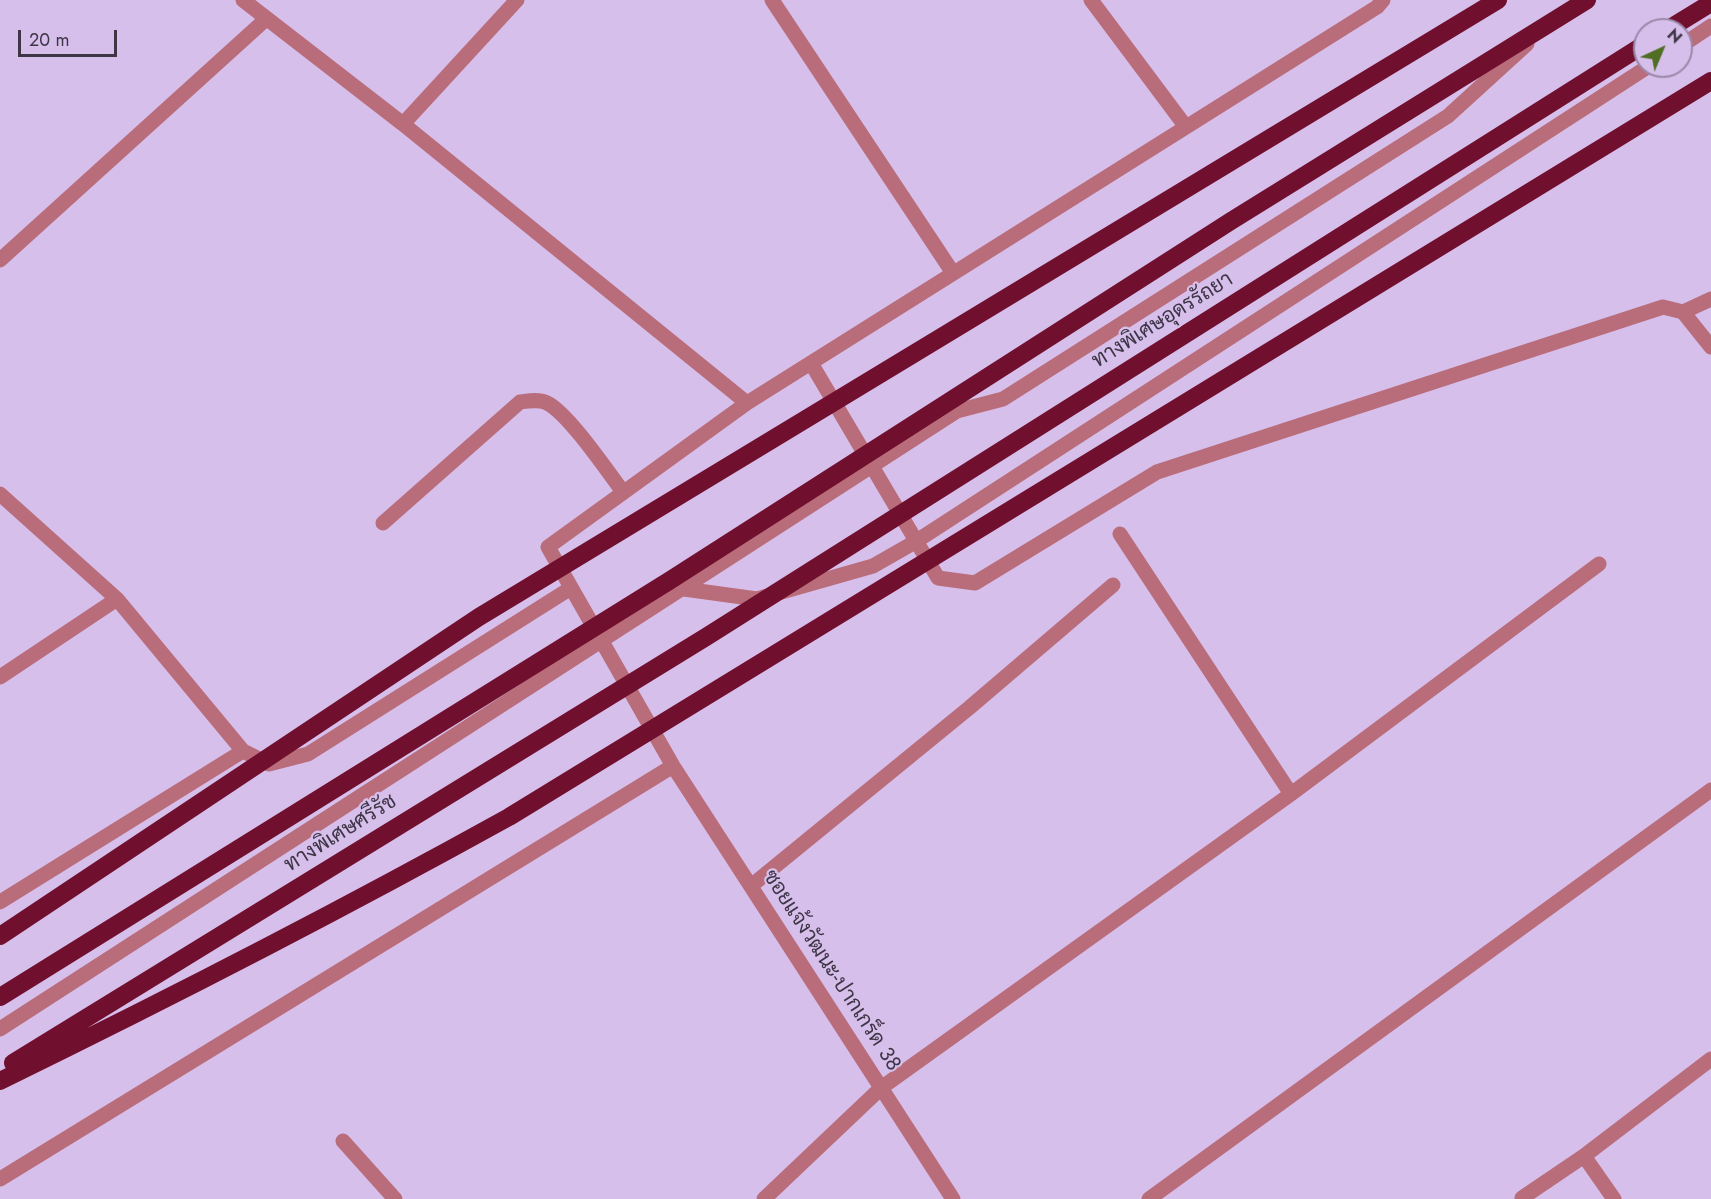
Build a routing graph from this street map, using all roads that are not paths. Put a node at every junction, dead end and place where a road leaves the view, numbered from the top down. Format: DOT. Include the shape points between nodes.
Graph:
graph roads {
  1 [pos="243,0"];
  2 [pos="517,0"];
  3 [pos="772,0"];
  4 [pos="1091,0"];
  5 [pos="1383,0"];
  6 [pos="1498,0"];
  7 [pos="1575,0"];
  8 [pos="1587,0"];
  9 [pos="1711,3"];
  10 [pos="1687,18"];
  11 [pos="266,20"];
  12 [pos="1711,26"];
  13 [pos="1693,38"];
  14 [pos="1633,52"];
  15 [pos="1633,77"];
  16 [pos="1711,81"];
  17 [pos="403,124"];
  18 [pos="1186,127"];
  19 [pos="0,260"];
  20 [pos="953,273"];
  21 [pos="1711,299"];
  22 [pos="1683,312"];
  23 [pos="1711,347"];
  24 [pos="811,363"];
  25 [pos="747,403"];
  26 [pos="873,468"];
  27 [pos="623,492"];
  28 [pos="0,494"];
  29 [pos="383,523"];
  30 [pos="1120,534"];
  31 [pos="915,542"];
  32 [pos="1599,564"];
  33 [pos="676,585"];
  34 [pos="1113,585"];
  35 [pos="571,588"];
  36 [pos="117,599"];
  37 [pos="706,637"];
  38 [pos="602,642"];
  39 [pos="0,677"];
  40 [pos="243,751"];
  41 [pos="673,766"];
  42 [pos="1711,790"];
  43 [pos="1291,794"];
  44 [pos="751,886"];
  45 [pos="0,902"];
  46 [pos="0,936"];
  47 [pos="0,997"];
  48 [pos="0,1029"];
  49 [pos="1709,1065"];
  50 [pos="0,1071"];
  51 [pos="0,1081"];
  52 [pos="881,1089"];
  53 [pos="343,1141"];
  54 [pos="1584,1156"];
  55 [pos="0,1179"];
  56 [pos="1522,1198"];
  57 [pos="395,1199"];
  58 [pos="764,1199"];
  59 [pos="953,1199"];
  60 [pos="1149,1199"];
  61 [pos="1614,1199"];
  1 -- 11 [label="street"];
  2 -- 17 [label="street"];
  3 -- 20 [label="street"];
  4 -- 18 [label="street"];
  5 -- 18 [label="street"];
  6 -- 46 [label="highway" via="478,617"];
  7 -- 26 [label="street" via="1448,116 1003,399 957,411"];
  8 -- 33 [label="highway" via="1231,221"];
  9 -- 10 [label="highway"];
  11 -- 17 [label="street"];
  11 -- 19 [label="street"];
  12 -- 13 [label="street"];
  14 -- 37 [label="highway, ทางพิเศษอุดรรัถยา"];
  15 -- 31 [label="street"];
  16 -- 51 [label="highway" via="509,817 222,972"];
  17 -- 25 [label="street"];
  18 -- 20 [label="street"];
  20 -- 24 [label="street"];
  21 -- 22 [label="street"];
  22 -- 23 [label="street"];
  22 -- 31 [label="street" via="1663,307 1156,472 975,583 938,578"];
  24 -- 25 [label="street"];
  24 -- 26 [label="street"];
  25 -- 27 [label="street"];
  26 -- 31 [label="street"];
  26 -- 33 [label="street"];
  27 -- 29 [label="street" via="561,415 548,403 527,401 520,402"];
  27 -- 35 [label="street, ซอยแจ้งวัฒนะ-ปากเกร็ด 38" via="548,547"];
  28 -- 36 [label="street"];
  30 -- 43 [label="street"];
  31 -- 33 [label="street" via="873,566 757,599"];
  32 -- 43 [label="street"];
  33 -- 38 [label="street"];
  33 -- 47 [label="highway, ทางพิเศษศรีรัช"];
  34 -- 44 [label="street"];
  35 -- 38 [label="street, ซอยแจ้งวัฒนะ-ปากเกร็ด 38"];
  35 -- 40 [label="street" via="308,754 269,764"];
  36 -- 39 [label="street"];
  36 -- 40 [label="street"];
  37 -- 50 [label="highway, ทางพิเศษศรีรัช"];
  38 -- 41 [label="street, ซอยแจ้งวัฒนะ-ปากเกร็ด 38"];
  38 -- 48 [label="street"];
  40 -- 45 [label="street"];
  41 -- 44 [label="street, ซอยแจ้งวัฒนะ-ปากเกร็ด 38"];
  41 -- 55 [label="street"];
  42 -- 60 [label="street"];
  43 -- 52 [label="street"];
  44 -- 52 [label="street, ซอยแจ้งวัฒนะ-ปากเกร็ด 38"];
  49 -- 54 [label="street"];
  52 -- 58 [label="street"];
  52 -- 59 [label="street, ซอยแจ้งวัฒนะ-ปากเกร็ด 38"];
  53 -- 57 [label="street"];
  54 -- 56 [label="street"];
  54 -- 61 [label="street"];
}
